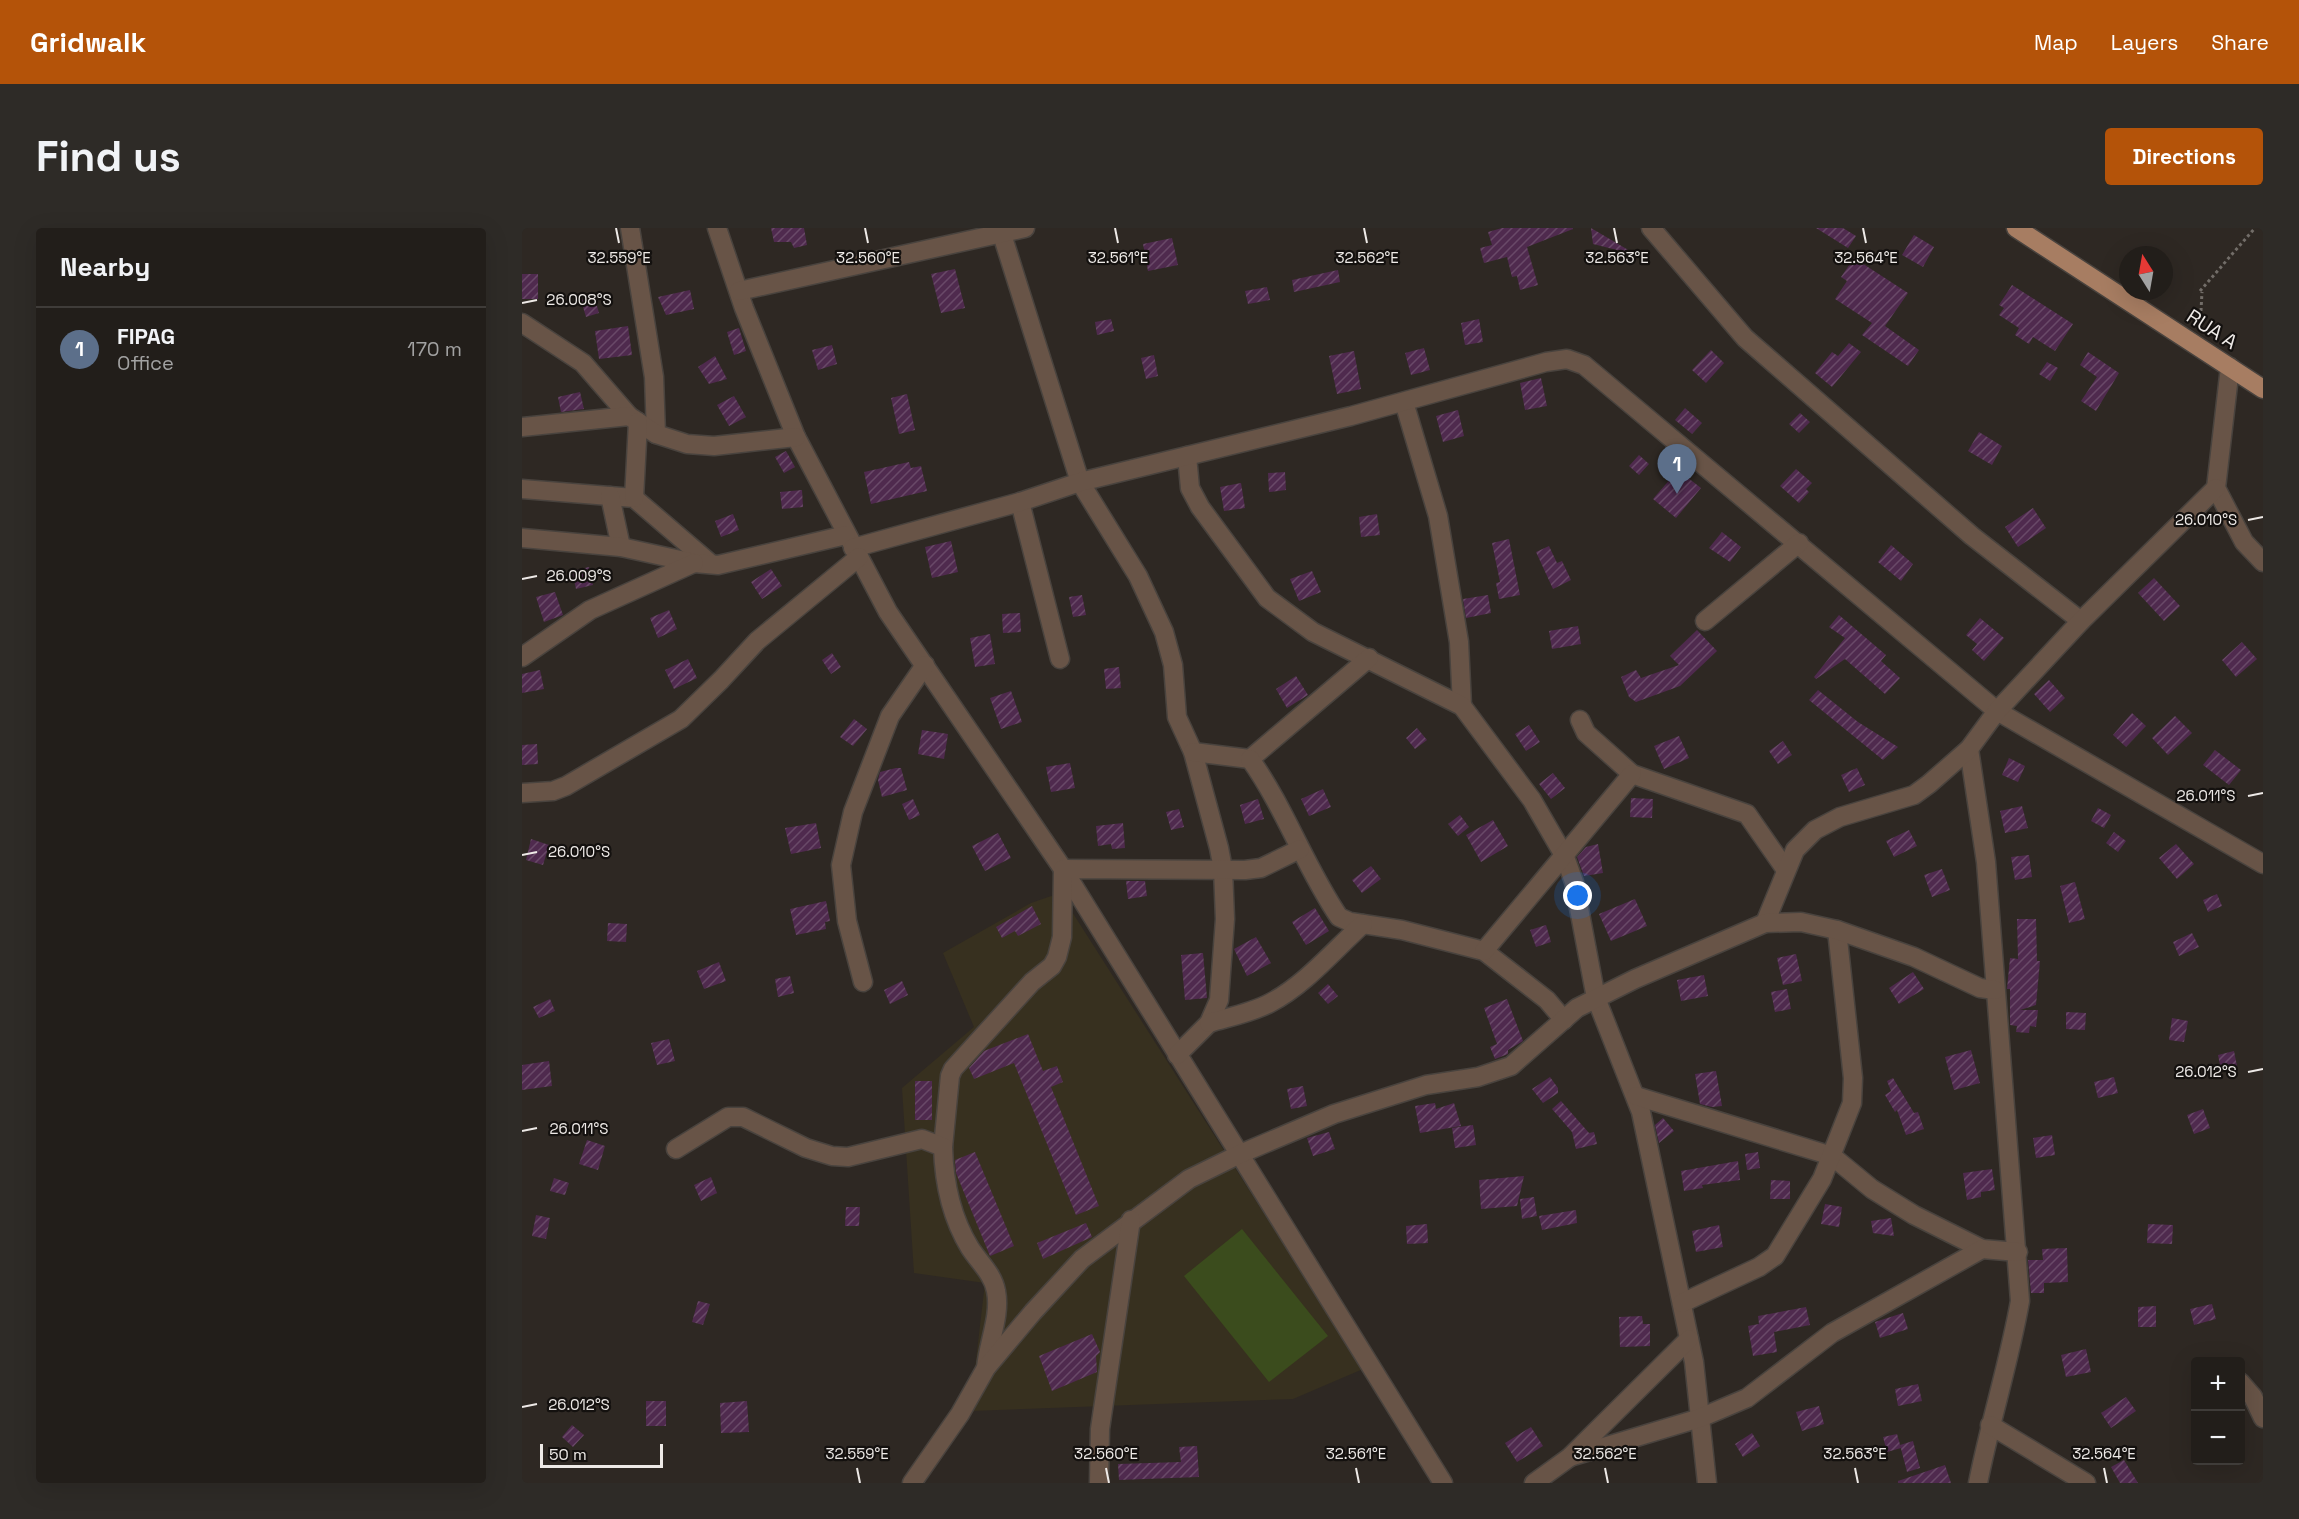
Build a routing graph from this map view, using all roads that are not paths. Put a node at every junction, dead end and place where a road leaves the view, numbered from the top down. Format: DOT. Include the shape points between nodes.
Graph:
graph roads {
  1 [pos="630,228"];
  2 [pos="717,228"];
  3 [pos="1025,228"];
  4 [pos="1651,228"];
  5 [pos="2016,228"];
  6 [pos="1001,231"];
  7 [pos="739,291"];
  8 [pos="522,323"];
  9 [pos="2229,368"];
  10 [pos="2263,389"];
  11 [pos="1404,402"];
  12 [pos="633,419"];
  13 [pos="522,427"];
  14 [pos="656,434"];
  15 [pos="796,437"];
  16 [pos="1187,456"];
  17 [pos="1080,482"];
  18 [pos="2216,488"];
  19 [pos="522,489"];
  20 [pos="610,496"];
  21 [pos="634,498"];
  22 [pos="1020,502"];
  23 [pos="522,537"];
  24 [pos="1799,543"];
  25 [pos="621,547"];
  26 [pos="853,547"];
  27 [pos="2263,562"];
  28 [pos="703,564"];
  29 [pos="1705,621"];
  30 [pos="2081,621"];
  31 [pos="522,657"];
  32 [pos="1369,658"];
  33 [pos="1060,659"];
  34 [pos="925,665"];
  35 [pos="1462,705"];
  36 [pos="1997,711"];
  37 [pos="1580,720"];
  38 [pos="1969,749"];
  39 [pos="1193,752"];
  40 [pos="1250,759"];
  41 [pos="1632,774"];
  42 [pos="522,793"];
  43 [pos="1300,849"];
  44 [pos="1565,857"];
  45 [pos="2263,864"];
  46 [pos="1063,869"];
  47 [pos="1223,869"];
  48 [pos="1786,870"];
  49 [pos="1765,923"];
  50 [pos="1363,924"];
  51 [pos="1837,930"];
  52 [pos="1484,951"];
  53 [pos="863,982"];
  54 [pos="1995,990"];
  55 [pos="1596,998"];
  56 [pos="1564,1020"];
  57 [pos="1209,1023"];
  58 [pos="1177,1055"];
  59 [pos="1636,1096"];
  60 [pos="944,1147"];
  61 [pos="676,1149"];
  62 [pos="1240,1154"];
  63 [pos="1832,1156"];
  64 [pos="1131,1220"];
  65 [pos="1982,1249"];
  66 [pos="2018,1252"];
  67 [pos="1682,1303"];
  68 [pos="1689,1339"];
  69 [pos="986,1368"];
  70 [pos="2245,1387"];
  71 [pos="1700,1418"];
  72 [pos="2263,1418"];
  73 [pos="1990,1425"];
  74 [pos="1570,1457"];
  75 [pos="912,1483"];
  76 [pos="1099,1483"];
  77 [pos="1443,1483"];
  78 [pos="1534,1483"];
  79 [pos="1707,1483"];
  80 [pos="1978,1483"];
  81 [pos="2086,1483"];
  1 -- 14 [label="street" via="654,377"];
  2 -- 7 [label="street"];
  3 -- 6 [label="street"];
  4 -- 30 [label="street" via="1745,339 1972,536"];
  5 -- 9 [label="main road, RUA A"];
  6 -- 7 [label="street"];
  6 -- 17 [label="street"];
  7 -- 15 [label="street"];
  8 -- 12 [label="street" via="583,363"];
  9 -- 10 [label="main road, RUA A"];
  9 -- 18 [label="street"];
  11 -- 16 [label="street"];
  11 -- 24 [label="street" via="1567,359 1584,365"];
  11 -- 35 [label="street" via="1438,516 1459,642"];
  12 -- 13 [label="street"];
  12 -- 14 [label="street"];
  12 -- 21 [label="street"];
  14 -- 15 [label="street" via="687,444 714,446"];
  15 -- 26 [label="street"];
  16 -- 17 [label="street"];
  16 -- 32 [label="street" via="1190,488 1200,507 1267,598 1313,632"];
  17 -- 22 [label="street"];
  17 -- 39 [label="street" via="1138,576 1164,632 1173,665 1177,717"];
  18 -- 27 [label="street" via="2244,542"];
  18 -- 30 [label="street"];
  19 -- 20 [label="street"];
  20 -- 21 [label="street"];
  20 -- 25 [label="street"];
  21 -- 28 [label="street"];
  22 -- 26 [label="street"];
  22 -- 33 [label="street"];
  23 -- 25 [label="street"];
  24 -- 29 [label="street"];
  24 -- 36 [label="street"];
  25 -- 28 [label="street"];
  26 -- 28 [label="street"];
  26 -- 34 [label="street" via="888,612"];
  26 -- 42 [label="street" via="681,719 566,786"];
  28 -- 31 [label="street" via="590,610"];
  30 -- 36 [label="street"];
  32 -- 35 [label="street"];
  32 -- 40 [label="street"];
  34 -- 46 [label="street"];
  34 -- 53 [label="street" via="890,716 853,812 841,865 847,921"];
  35 -- 44 [label="street" via="1532,800"];
  36 -- 38 [label="street"];
  36 -- 45 [label="street"];
  37 -- 41 [label="street" via="1586,733"];
  38 -- 48 [label="street" via="1914,795 1840,817 1815,830 1795,850"];
  38 -- 54 [label="street" via="1986,862"];
  39 -- 40 [label="street"];
  39 -- 47 [label="street"];
  40 -- 43 [label="street"];
  41 -- 44 [label="street"];
  41 -- 48 [label="street" via="1747,814"];
  43 -- 47 [label="street" via="1261,868"];
  43 -- 50 [label="street" via="1339,917"];
  44 -- 52 [label="street"];
  44 -- 55 [label="street" via="1574,882"];
  46 -- 47 [label="street"];
  46 -- 58 [label="street"];
  46 -- 60 [label="street" via="1062,937 1057,957 953,1069"];
  47 -- 57 [label="street" via="1225,919 1219,1000"];
  48 -- 49 [label="street"];
  49 -- 51 [label="street" via="1801,921"];
  49 -- 55 [label="street"];
  50 -- 52 [label="street"];
  50 -- 57 [label="street" via="1293,988 1272,1002"];
  51 -- 54 [label="street" via="1914,957 1980,988"];
  51 -- 63 [label="street" via="1853,1078 1852,1103"];
  52 -- 56 [label="street" via="1547,1000"];
  54 -- 66 [label="street"];
  55 -- 56 [label="street"];
  55 -- 59 [label="street" via="1616,1055"];
  56 -- 62 [label="street" via="1511,1066 1478,1077 1426,1084 1334,1114"];
  57 -- 58 [label="street"];
  58 -- 62 [label="street"];
  59 -- 63 [label="street"];
  59 -- 67 [label="street"];
  60 -- 61 [label="street" via="922,1139 848,1157 832,1156 806,1148 743,1117 728,1117"];
  60 -- 69 [label="street" via="947,1195 954,1216 996,1288 995,1324"];
  62 -- 64 [label="street" via="1189,1179"];
  62 -- 77 [label="street"];
  63 -- 65 [label="street" via="1872,1189"];
  63 -- 67 [label="street" via="1775,1256"];
  64 -- 69 [label="street" via="1082,1259"];
  64 -- 76 [label="street" via="1100,1429"];
  65 -- 66 [label="street"];
  65 -- 71 [label="street" via="1832,1333 1747,1398"];
  66 -- 73 [label="street" via="2020,1301 2012,1347"];
  67 -- 68 [label="street"];
  68 -- 71 [label="street"];
  68 -- 74 [label="street"];
  69 -- 75 [label="street" via="960,1414"];
  70 -- 72 [label="street"];
  71 -- 74 [label="street"];
  71 -- 79 [label="street"];
  73 -- 80 [label="street"];
  73 -- 81 [label="street"];
  74 -- 78 [label="street"];
}
